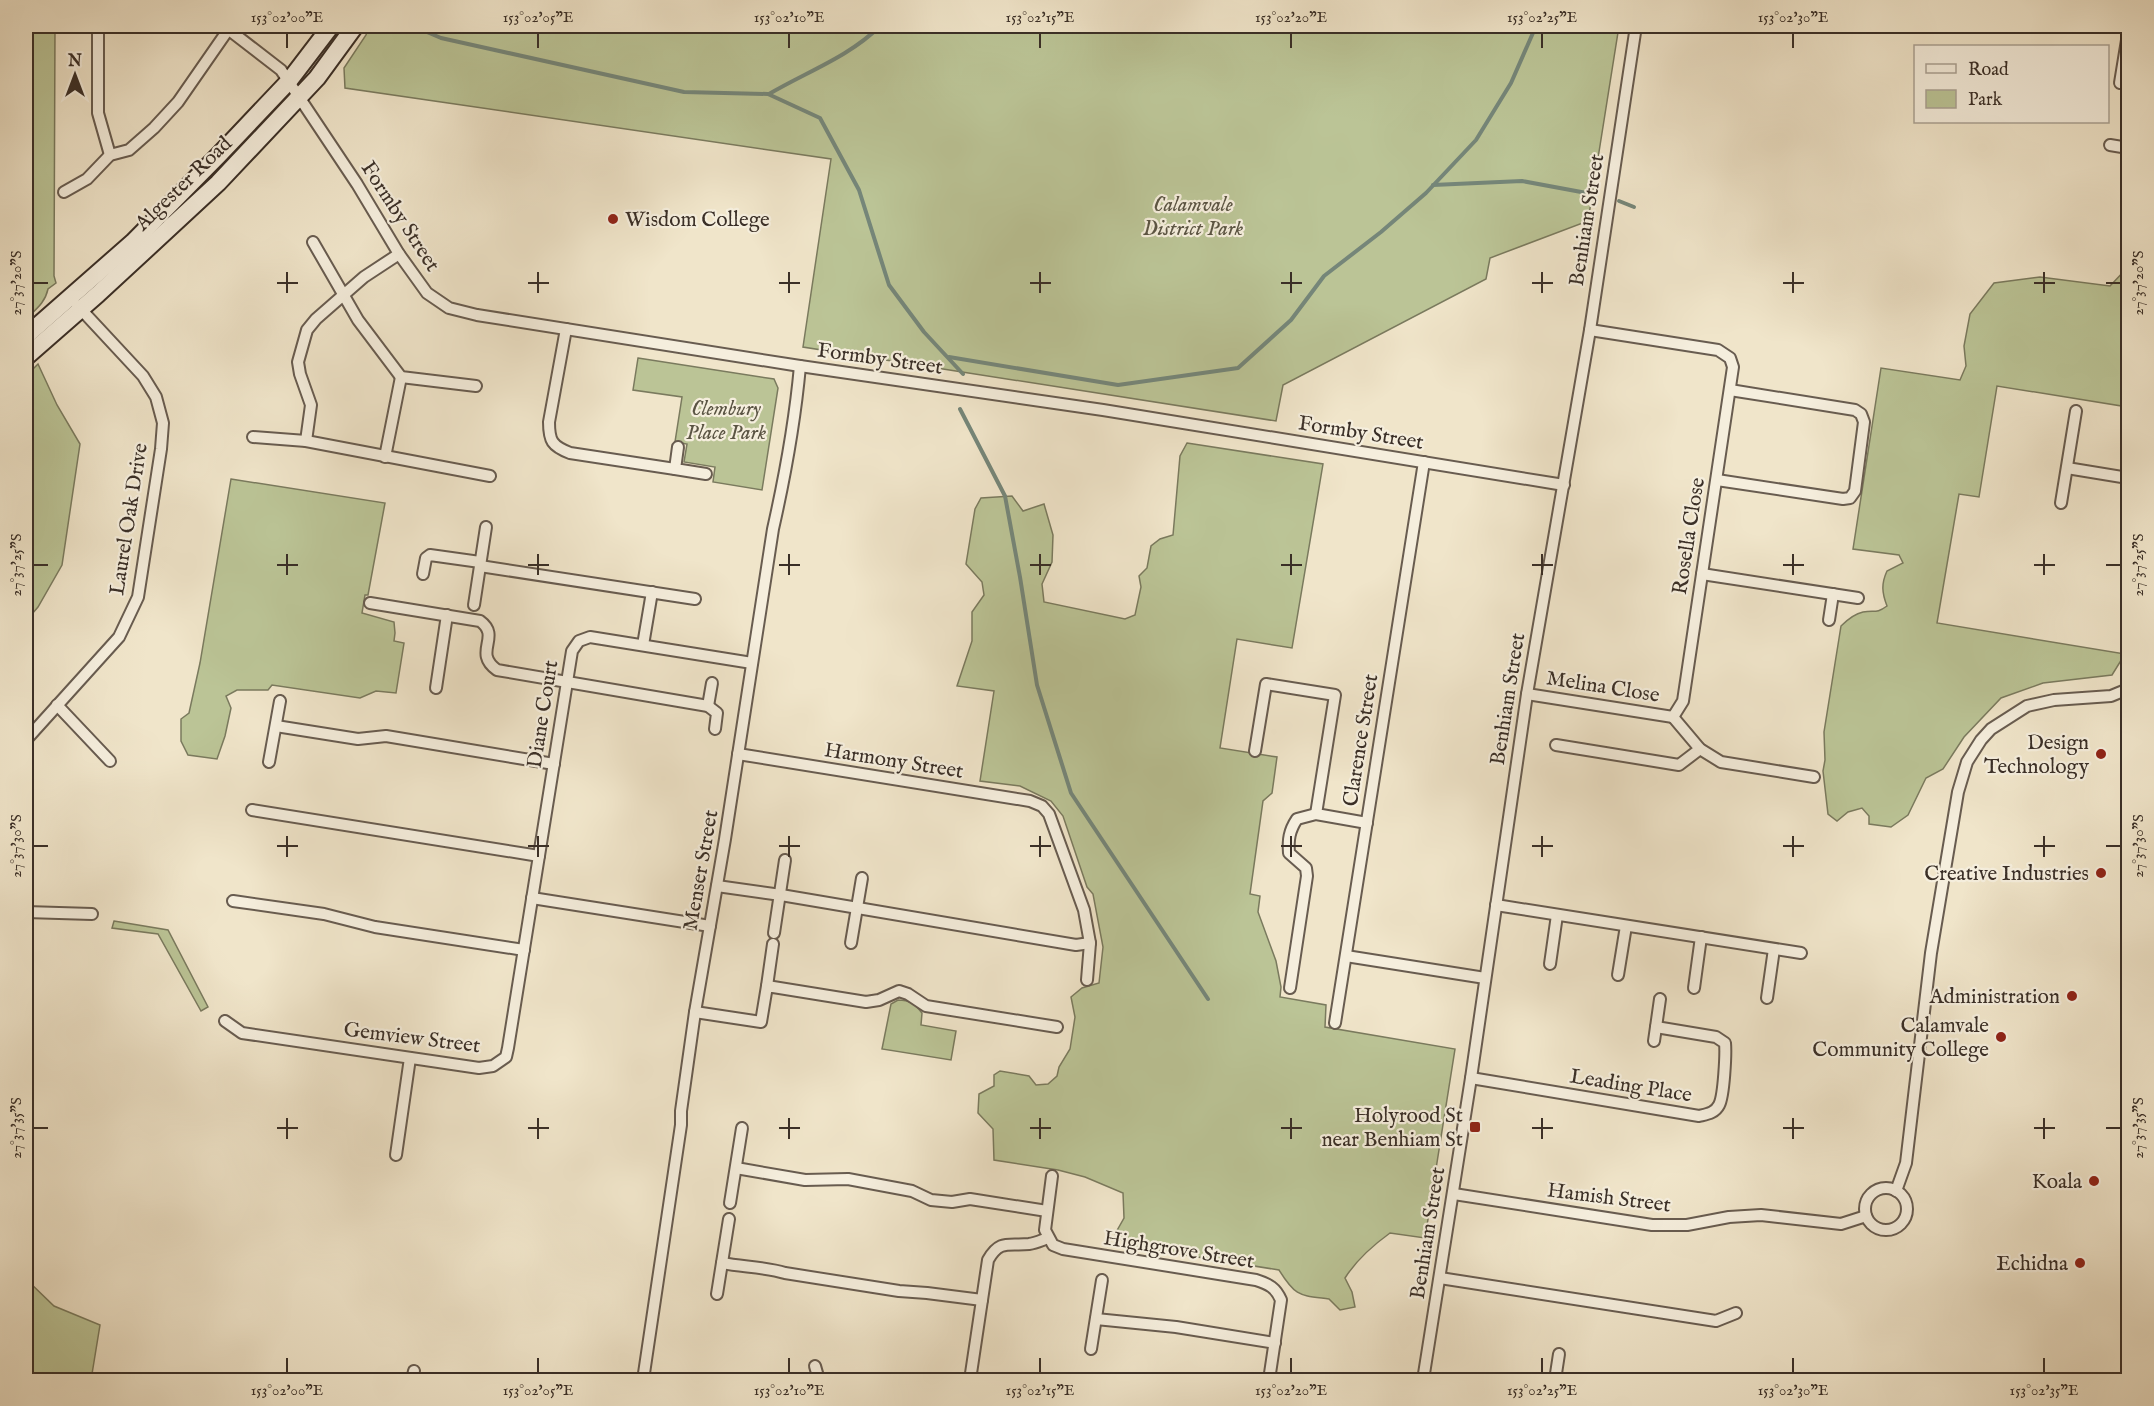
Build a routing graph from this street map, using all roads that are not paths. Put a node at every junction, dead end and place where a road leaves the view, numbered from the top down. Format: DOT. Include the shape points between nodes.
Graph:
graph roads {
  1 [pos="98,26"];
  2 [pos="331,26"];
  3 [pos="355,26"];
  4 [pos="1636,26"];
  5 [pos="226,28"];
  6 [pos="2128,40"];
  7 [pos="289,81"];
  8 [pos="2120,83"];
  9 [pos="299,98"];
  10 [pos="2110,145"];
  11 [pos="2128,148"];
  12 [pos="110,155"];
  13 [pos="64,192"];
  14 [pos="314,242"];
  15 [pos="399,254"];
  16 [pos="344,294"];
  17 [pos="76,304"];
  18 [pos="566,329"];
  19 [pos="1590,330"];
  20 [pos="30,343"];
  21 [pos="800,366"];
  22 [pos="401,377"];
  23 [pos="476,386"];
  24 [pos="1730,390"];
  25 [pos="2076,411"];
  26 [pos="253,437"];
  27 [pos="306,441"];
  28 [pos="678,447"];
  29 [pos="384,456"];
  30 [pos="1424,462"];
  31 [pos="2067,468"];
  32 [pos="675,470"];
  33 [pos="706,474"];
  34 [pos="489,476"];
  35 [pos="2128,478"];
  36 [pos="1717,480"];
  37 [pos="1564,485"];
  38 [pos="2061,503"];
  39 [pos="486,527"];
  40 [pos="480,564"];
  41 [pos="423,574"];
  42 [pos="1702,574"];
  43 [pos="652,592"];
  44 [pos="1833,594"];
  45 [pos="1858,598"];
  46 [pos="695,599"];
  47 [pos="369,603"];
  48 [pos="474,605"];
  49 [pos="447,615"];
  50 [pos="1829,620"];
  51 [pos="643,645"];
  52 [pos="752,663"];
  53 [pos="567,682"];
  54 [pos="712,683"];
  55 [pos="436,688"];
  56 [pos="2128,689"];
  57 [pos="1527,694"];
  58 [pos="279,701"];
  59 [pos="57,705"];
  60 [pos="708,706"];
  61 [pos="1673,717"];
  62 [pos="276,726"];
  63 [pos="715,729"];
  64 [pos="26,740"];
  65 [pos="1556,746"];
  66 [pos="1700,749"];
  67 [pos="1255,751"];
  68 [pos="738,754"];
  69 [pos="110,761"];
  70 [pos="269,762"];
  71 [pos="554,764"];
  72 [pos="1814,777"];
  73 [pos="252,810"];
  74 [pos="1316,814"];
  75 [pos="1367,822"];
  76 [pos="539,856"];
  77 [pos="785,860"];
  78 [pos="862,878"];
  79 [pos="717,886"];
  80 [pos="781,895"];
  81 [pos="532,898"];
  82 [pos="233,901"];
  83 [pos="1496,905"];
  84 [pos="857,907"];
  85 [pos="26,912"];
  86 [pos="92,914"];
  87 [pos="1557,915"];
  88 [pos="710,926"];
  89 [pos="1626,926"];
  90 [pos="1701,937"];
  91 [pos="851,943"];
  92 [pos="1090,943"];
  93 [pos="1774,949"];
  94 [pos="524,950"];
  95 [pos="1802,953"];
  96 [pos="1346,956"];
  97 [pos="1550,964"];
  98 [pos="1618,975"];
  99 [pos="1485,978"];
  100 [pos="1087,980"];
  101 [pos="766,986"];
  102 [pos="1290,988"];
  103 [pos="1694,988"];
  104 [pos="1767,998"];
  105 [pos="1660,999"];
  106 [pos="695,1012"];
  107 [pos="225,1021"];
  108 [pos="1335,1023"];
  109 [pos="1057,1028"];
  110 [pos="1656,1028"];
  111 [pos="1654,1041"];
  112 [pos="410,1059"];
  113 [pos="1471,1078"];
  114 [pos="26,1127"];
  115 [pos="742,1128"];
  116 [pos="396,1155"];
  117 [pos="26,1158"];
  118 [pos="736,1168"];
  119 [pos="1052,1176"];
  120 [pos="1896,1191"];
  121 [pos="1454,1194"];
  122 [pos="730,1203"];
  123 [pos="1047,1211"];
  124 [pos="1866,1216"];
  125 [pos="729,1219"];
  126 [pos="1048,1238"];
  127 [pos="722,1263"];
  128 [pos="1440,1278"];
  129 [pos="1102,1280"];
  130 [pos="717,1294"];
  131 [pos="982,1300"];
  132 [pos="1736,1313"];
  133 [pos="1096,1319"];
  134 [pos="1275,1343"];
  135 [pos="1091,1349"];
  136 [pos="1559,1354"];
  137 [pos="815,1366"];
  138 [pos="643,1380"];
  139 [pos="819,1380"];
  140 [pos="970,1380"];
  141 [pos="1269,1380"];
  142 [pos="1423,1380"];
  143 [pos="1555,1380"];
  1 -- 12 [label="street" via="98,113"];
  2 -- 7 [label="main road, Algester Road"];
  3 -- 9 [label="main road, Algester Road"];
  4 -- 19 [label="street, Benhiam Street"];
  5 -- 7 [label="street, Formby Street" via="276,65"];
  5 -- 12 [label="street" via="178,102 129,150"];
  6 -- 8 [label="street"];
  7 -- 9 [label="street, Formby Street"];
  7 -- 17 [label="main road, Algester Road"];
  9 -- 15 [label="street, Formby Street"];
  9 -- 17 [label="main road, Algester Road" via="218,183"];
  10 -- 11 [label="street"];
  12 -- 13 [label="street" via="87,179"];
  14 -- 16 [label="street"];
  15 -- 16 [label="street"];
  15 -- 18 [label="street, Formby Street" via="427,293 449,308"];
  16 -- 22 [label="street" via="358,320"];
  16 -- 27 [label="street" via="307,330 298,362 311,405"];
  17 -- 20 [label="main road, Algester Road"];
  17 -- 59 [label="street, Laurel Oak Drive" via="143,376 156,398 163,423 138,597 119,637"];
  18 -- 21 [label="street, Formby Street"];
  18 -- 32 [label="street" via="549,422 549,436 556,448"];
  19 -- 24 [label="street, Rosella Close" via="1718,350 1730,358 1733,367"];
  19 -- 37 [label="street, Benhiam Street"];
  21 -- 30 [label="street, Formby Street"];
  21 -- 52 [label="street, Menser Street"];
  22 -- 23 [label="street"];
  22 -- 29 [label="street"];
  24 -- 36 [label="street, Rosella Close"];
  24 -- 36 [label="street" via="1861,414 1864,422 1855,491 1850,498 1843,499"];
  25 -- 31 [label="street"];
  26 -- 27 [label="street"];
  27 -- 29 [label="street"];
  28 -- 32 [label="street"];
  29 -- 34 [label="street"];
  30 -- 37 [label="street, Formby Street"];
  30 -- 75 [label="street, Clarence Street"];
  31 -- 35 [label="street"];
  31 -- 38 [label="street"];
  32 -- 33 [label="street"];
  36 -- 42 [label="street, Rosella Close"];
  37 -- 57 [label="street, Benhiam Street"];
  39 -- 40 [label="street"];
  40 -- 41 [label="street" via="429,555"];
  40 -- 43 [label="street"];
  40 -- 48 [label="street"];
  42 -- 44 [label="street"];
  42 -- 61 [label="street, Rosella Close" via="1683,701"];
  43 -- 46 [label="street"];
  43 -- 51 [label="street"];
  44 -- 45 [label="street"];
  44 -- 50 [label="street"];
  47 -- 49 [label="street"];
  49 -- 53 [label="street" via="487,626 486,656 497,670"];
  49 -- 55 [label="street"];
  51 -- 52 [label="street, Diane Court"];
  51 -- 53 [label="street, Diane Court" via="590,637 579,641 572,651"];
  52 -- 68 [label="street, Menser Street"];
  53 -- 60 [label="street"];
  53 -- 71 [label="street, Diane Court"];
  54 -- 60 [label="street"];
  56 -- 120 [label="street" via="2111,696 2027,706 1991,729 1967,762 1958,792 1931,953 1906,1162"];
  57 -- 61 [label="street, Melina Close"];
  57 -- 83 [label="street, Benhiam Street"];
  58 -- 62 [label="street"];
  59 -- 64 [label="street, Laurel Oak Drive"];
  59 -- 69 [label="street"];
  60 -- 63 [label="street" via="717,713"];
  61 -- 66 [label="street"];
  62 -- 70 [label="street"];
  62 -- 71 [label="street" via="358,739 386,736"];
  65 -- 66 [label="street" via="1679,765"];
  66 -- 72 [label="street" via="1721,762"];
  67 -- 74 [label="street" via="1266,684 1335,695"];
  68 -- 79 [label="street, Menser Street"];
  68 -- 92 [label="street, Harmony Street" via="1042,806 1049,814 1084,910"];
  71 -- 76 [label="street, Diane Court"];
  73 -- 76 [label="street"];
  74 -- 75 [label="street"];
  74 -- 102 [label="street" via="1297,819 1288,840 1289,853 1306,868 1307,876"];
  75 -- 96 [label="street, Clarence Street"];
  76 -- 81 [label="street, Diane Court"];
  77 -- 80 [label="street"];
  78 -- 84 [label="street"];
  79 -- 80 [label="street"];
  79 -- 88 [label="street, Menser Street"];
  80 -- 84 [label="street"];
  80 -- 101 [label="street"];
  81 -- 88 [label="street"];
  81 -- 94 [label="street, Gemview Street"];
  82 -- 94 [label="street"];
  83 -- 87 [label="street"];
  83 -- 99 [label="street, Benhiam Street"];
  84 -- 91 [label="street"];
  84 -- 92 [label="street" via="1076,945"];
  85 -- 86 [label="street"];
  87 -- 89 [label="street"];
  87 -- 97 [label="street"];
  88 -- 106 [label="street, Menser Street"];
  89 -- 90 [label="street"];
  89 -- 98 [label="street"];
  90 -- 93 [label="street"];
  90 -- 103 [label="street"];
  92 -- 100 [label="street"];
  93 -- 95 [label="street"];
  93 -- 104 [label="street"];
  94 -- 112 [label="street, Gemview Street" via="506,1057 493,1066 479,1068"];
  96 -- 99 [label="street"];
  96 -- 108 [label="street, Clarence Street"];
  99 -- 113 [label="street, Benhiam Street"];
  101 -- 106 [label="street" via="761,1022"];
  101 -- 109 [label="street" via="866,1002 899,991 926,1006"];
  105 -- 110 [label="street"];
  106 -- 138 [label="street, Menser Street"];
  107 -- 112 [label="street, Gemview Street" via="242,1032"];
  110 -- 111 [label="street"];
  110 -- 113 [label="street, Leading Place" via="1716,1037 1725,1043 1720,1105 1712,1113 1699,1116"];
  112 -- 116 [label="street"];
  113 -- 121 [label="street, Benhiam Street"];
  114 -- 117 [label="street"];
  115 -- 118 [label="street"];
  118 -- 122 [label="street"];
  118 -- 123 [label="street" via="805,1180 848,1179 912,1191 931,1200 970,1199"];
  119 -- 123 [label="street"];
  120 -- 124 [label="street" via="1882,1189 1870,1196"];
  120 -- 124 [label="street" via="1904,1198 1907,1209 1899,1226 1880,1229"];
  121 -- 124 [label="street, Hamish Street" via="1652,1226 1687,1226 1761,1215 1840,1224"];
  121 -- 128 [label="street, Benhiam Street"];
  123 -- 126 [label="street"];
  125 -- 127 [label="street"];
  126 -- 131 [label="street" via="994,1249 988,1260"];
  126 -- 134 [label="street, Highgrove Street" via="1063,1249 1269,1284 1281,1300"];
  127 -- 130 [label="street"];
  127 -- 131 [label="street"];
  128 -- 132 [label="street" via="1716,1321"];
  128 -- 142 [label="street, Benhiam Street"];
  129 -- 133 [label="street"];
  131 -- 140 [label="street"];
  133 -- 134 [label="street"];
  133 -- 135 [label="street"];
  134 -- 141 [label="street, Highgrove Street"];
  136 -- 143 [label="street"];
  137 -- 139 [label="street"];
}
